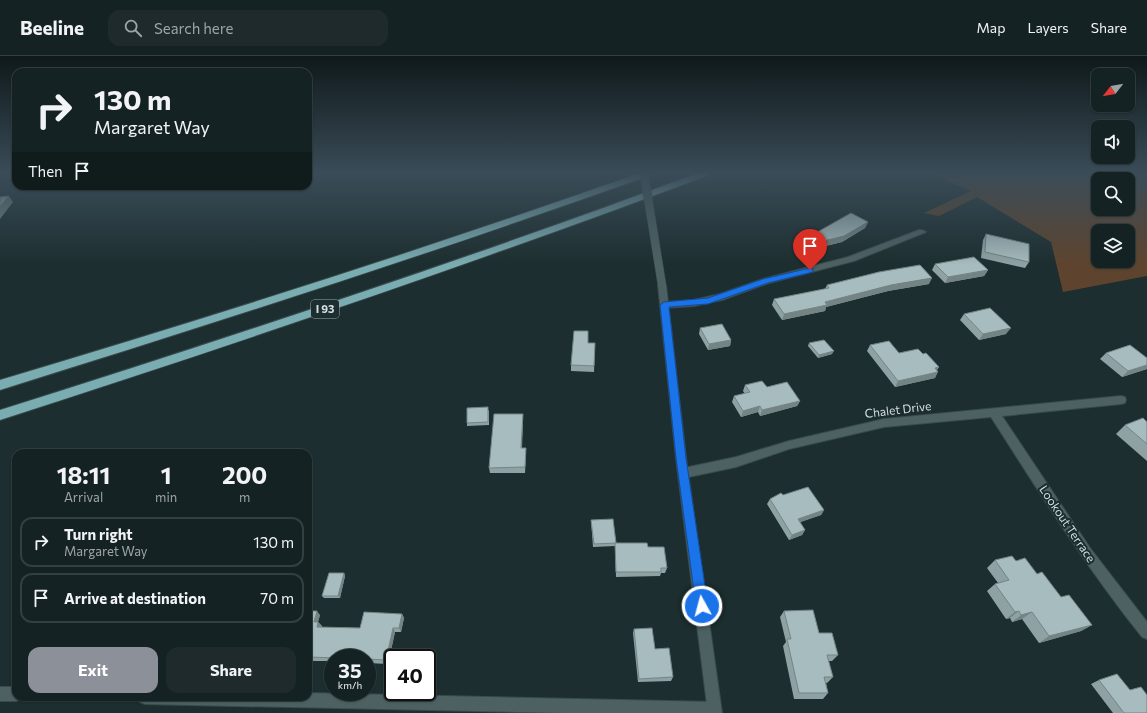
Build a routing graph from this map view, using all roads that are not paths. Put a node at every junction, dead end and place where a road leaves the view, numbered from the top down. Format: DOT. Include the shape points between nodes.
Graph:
graph roads {
  1 [pos="559,204"];
  2 [pos="625,204"];
  3 [pos="649,204"];
  4 [pos="922,232"];
  5 [pos="664,305"];
  6 [pos="0,385"];
  7 [pos="1121,400"];
  8 [pos="994,412"];
  9 [pos="0,415"];
  10 [pos="684,473"];
  11 [pos="1147,632"];
  12 [pos="0,694"];
  13 [pos="12,694"];
  14 [pos="308,701"];
  15 [pos="715,711"];
  1 -- 6 [label="highway, I 93" via="390,262"];
  2 -- 9 [label="highway, I 93" via="390,287"];
  3 -- 5 [label="street, bridge"];
  4 -- 5 [label="street" via="851,259 766,281 722,298"];
  5 -- 10 [label="street"];
  7 -- 8 [label="street, Chalet Drive"];
  8 -- 10 [label="street, Chalet Drive" via="884,423 838,432 736,462"];
  8 -- 11 [label="street, Lookout Terrace" via="1091,561"];
  10 -- 15 [label="street"];
  12 -- 13 [label="street"];
  14 -- 15 [label="street"];
}
